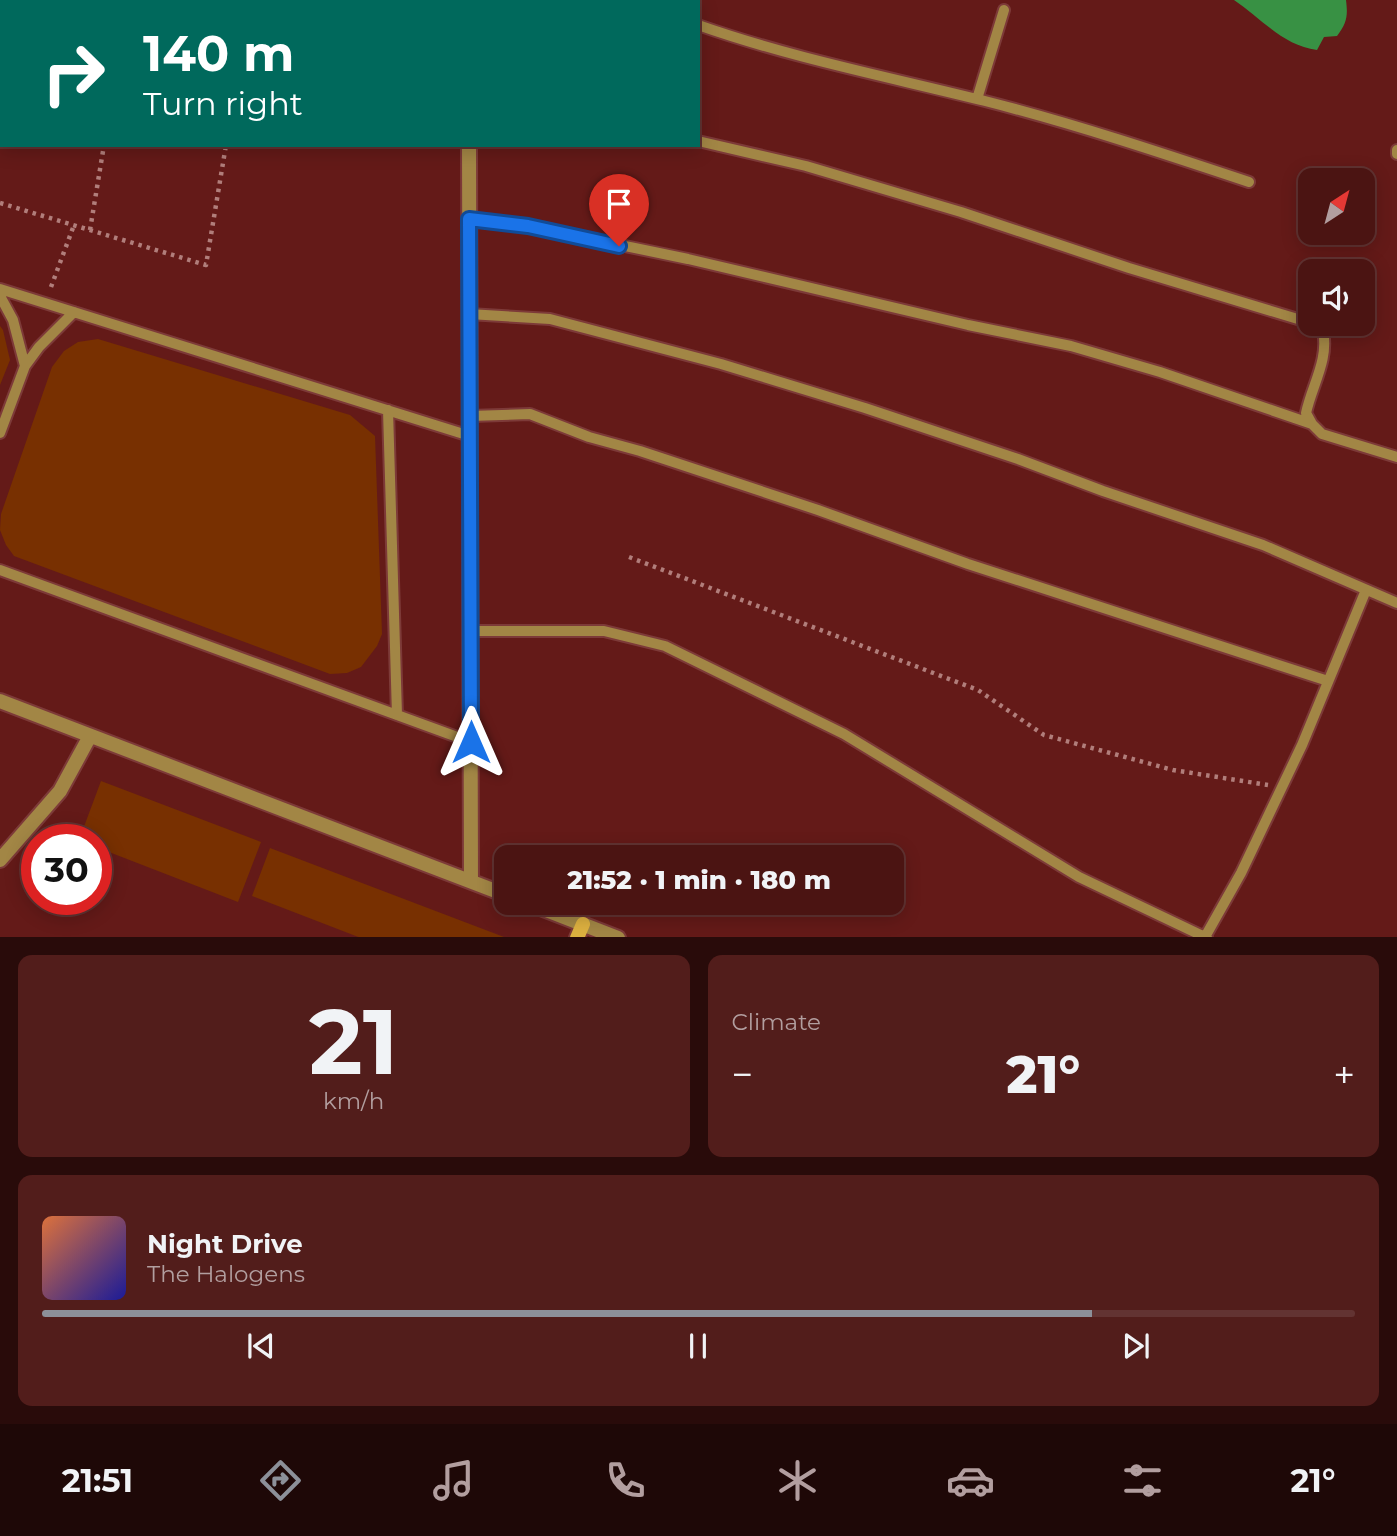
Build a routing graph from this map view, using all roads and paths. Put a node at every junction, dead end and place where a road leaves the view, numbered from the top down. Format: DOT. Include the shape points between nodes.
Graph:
graph roads {
  1 [pos="1004,10"];
  2 [pos="700,26"];
  3 [pos="977,99"];
  4 [pos="700,141"];
  5 [pos="104,147"];
  6 [pos="226,147"];
  7 [pos="468,147"];
  8 [pos="1249,182"];
  9 [pos="0,203"];
  10 [pos="469,219"];
  11 [pos="74,225"];
  12 [pos="90,230"];
  13 [pos="0,289"];
  14 [pos="0,296"];
  15 [pos="45,303"];
  16 [pos="74,312"];
  17 [pos="469,314"];
  18 [pos="1298,319"];
  19 [pos="1324,336"];
  20 [pos="25,366"];
  21 [pos="388,411"];
  22 [pos="470,416"];
  23 [pos="1312,424"];
  24 [pos="0,433"];
  25 [pos="470,436"];
  26 [pos="1397,457"];
  27 [pos="629,557"];
  28 [pos="0,570"];
  29 [pos="1366,590"];
  30 [pos="1397,603"];
  31 [pos="470,631"];
  32 [pos="1328,681"];
  33 [pos="0,701"];
  34 [pos="397,715"];
  35 [pos="90,736"];
  36 [pos="471,742"];
  37 [pos="1282,787"];
  38 [pos="0,860"];
  39 [pos="471,881"];
  40 [pos="494,890"];
  41 [pos="550,915"];
  42 [pos="580,931"];
  43 [pos="618,937"];
  44 [pos="1206,937"];
  1 -- 3 [label="lane"];
  2 -- 3 [label="lane" via="842,69"];
  3 -- 8 [label="lane" via="1075,125"];
  4 -- 18 [label="lane" via="806,166 948,208"];
  5 -- 12 [label="path"];
  6 -- 12 [label="path" via="206,265"];
  7 -- 10 [label="street"];
  9 -- 11 [label="path"];
  10 -- 17 [label="street"];
  10 -- 23 [label="lane" via="528,226 1072,346"];
  11 -- 12 [label="path"];
  11 -- 15 [label="path"];
  13 -- 15 [label="lane"];
  14 -- 20 [label="lane" via="13,320"];
  15 -- 16 [label="lane"];
  16 -- 20 [label="lane"];
  16 -- 21 [label="lane"];
  17 -- 22 [label="street"];
  17 -- 29 [label="lane" via="550,318 865,408 1263,545"];
  19 -- 23 [label="lane" via="1306,412"];
  20 -- 24 [label="lane"];
  21 -- 25 [label="lane"];
  21 -- 34 [label="lane"];
  22 -- 25 [label="street"];
  22 -- 32 [label="lane" via="530,414"];
  23 -- 26 [label="lane" via="1322,434"];
  25 -- 31 [label="street"];
  27 -- 37 [label="path" via="978,690 1044,735 1173,770"];
  28 -- 34 [label="lane"];
  29 -- 30 [label="lane"];
  29 -- 32 [label="lane"];
  31 -- 36 [label="street"];
  31 -- 44 [label="lane" via="604,631 665,646 844,734 1079,877"];
  32 -- 37 [label="lane"];
  33 -- 35 [label="street"];
  34 -- 36 [label="lane"];
  35 -- 38 [label="street" via="60,791"];
  35 -- 39 [label="street"];
  36 -- 39 [label="street"];
  37 -- 44 [label="lane"];
  39 -- 40 [label="street"];
  41 -- 42 [label="street"];
  42 -- 43 [label="street"];
}
